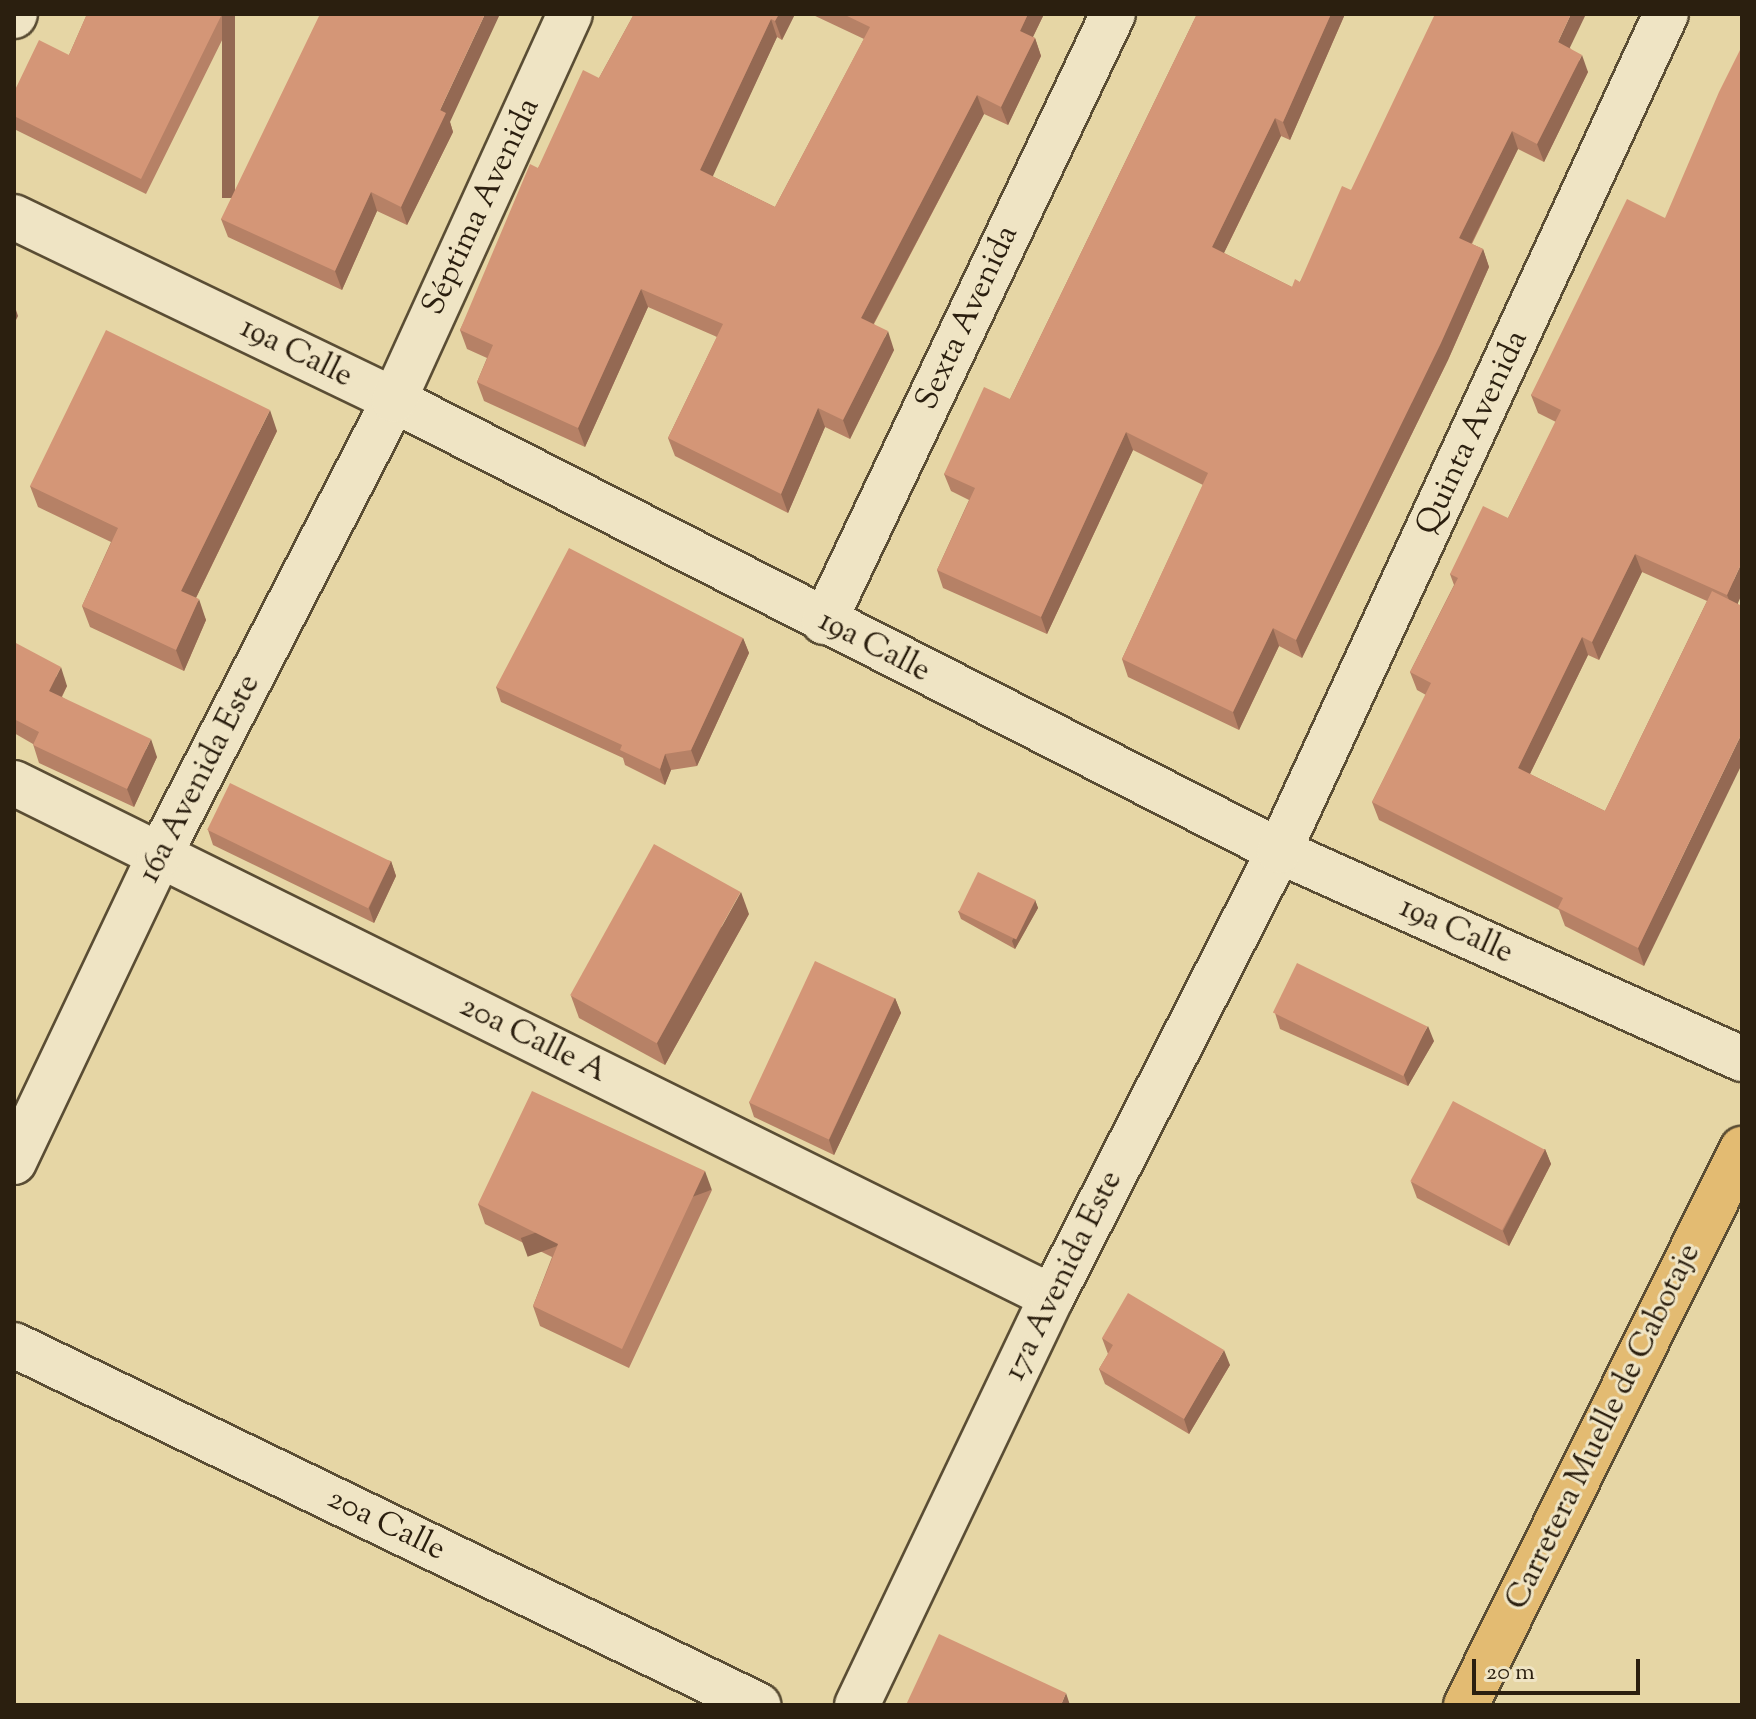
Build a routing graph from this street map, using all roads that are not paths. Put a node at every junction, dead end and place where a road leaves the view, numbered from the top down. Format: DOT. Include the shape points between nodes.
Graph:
graph roads {
  1 [pos="570,14"];
  2 [pos="1113,14"];
  3 [pos="1666,14"];
  4 [pos="14,217"];
  5 [pos="394,400"];
  6 [pos="824,622"];
  7 [pos="14,783"];
  8 [pos="1279,851"];
  9 [pos="159,856"];
  10 [pos="1742,1059"];
  11 [pos="1742,1149"];
  12 [pos="14,1162"];
  13 [pos="1052,1297"];
  14 [pos="14,1345"];
  15 [pos="758,1705"];
  16 [pos="857,1705"];
  17 [pos="1466,1705"];
  1 -- 5 [label="street, Séptima Avenida"];
  2 -- 6 [label="street, Sexta Avenida"];
  3 -- 8 [label="street, Quinta Avenida"];
  4 -- 5 [label="street, 19a Calle"];
  5 -- 6 [label="street, 19a Calle"];
  5 -- 9 [label="street, 16a Avenida Este"];
  6 -- 8 [label="street, 19a Calle"];
  7 -- 9 [label="street, 20a Calle A"];
  8 -- 10 [label="street, 19a Calle"];
  8 -- 13 [label="street, 17a Avenida Este"];
  9 -- 12 [label="street, 16a Avenida Este"];
  9 -- 13 [label="street, 20a Calle A"];
  11 -- 17 [label="main road, Carretera Muelle de Cabotaje"];
  13 -- 16 [label="street, 17a Avenida Este"];
  14 -- 15 [label="street, 20a Calle"];
}
